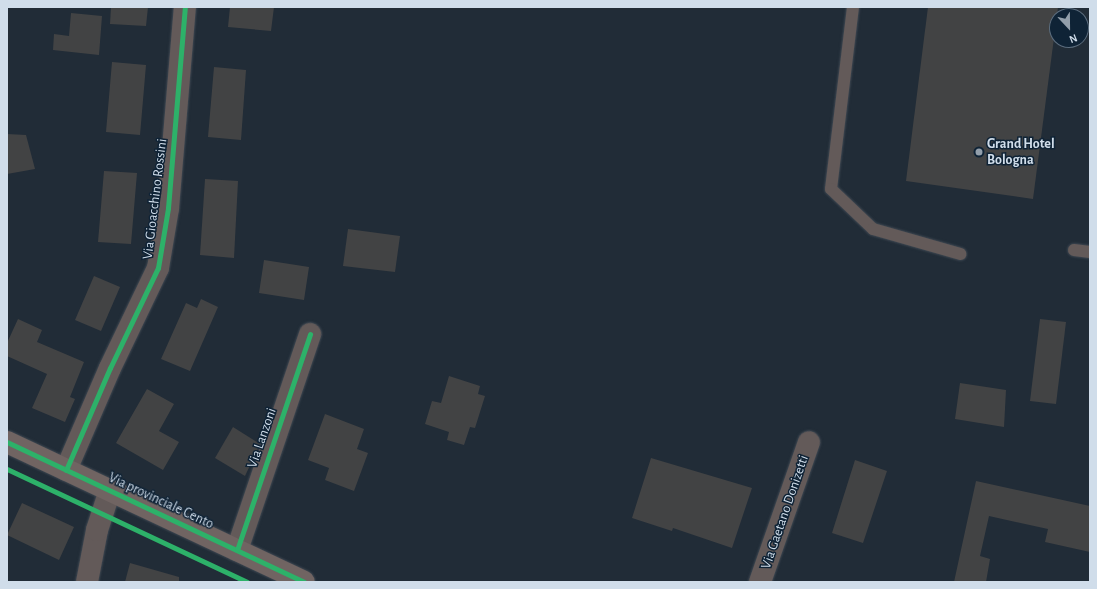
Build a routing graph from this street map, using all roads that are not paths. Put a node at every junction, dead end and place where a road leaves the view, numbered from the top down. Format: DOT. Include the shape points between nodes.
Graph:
graph roads {
  1 [pos="185,7"];
  2 [pos="853,7"];
  3 [pos="1074,250"];
  4 [pos="1090,252"];
  5 [pos="960,254"];
  6 [pos="310,334"];
  7 [pos="7,442"];
  8 [pos="810,442"];
  9 [pos="66,470"];
  10 [pos="110,490"];
  11 [pos="237,550"];
  12 [pos="87,582"];
  13 [pos="304,582"];
  14 [pos="760,582"];
  1 -- 9 [label="street, Via Gioacchino Rossini" via="168,208 158,268 110,368"];
  2 -- 5 [label="lane" via="831,189 873,229"];
  3 -- 4 [label="lane"];
  6 -- 11 [label="street, Via Lanzoni"];
  7 -- 9 [label="main road, Via provinciale Cento"];
  8 -- 14 [label="street, Via Gaetano Donizetti"];
  9 -- 10 [label="main road, Via provinciale Cento"];
  10 -- 11 [label="main road, Via provinciale Cento"];
  10 -- 12 [label="street" via="97,530"];
  11 -- 13 [label="main road, Via provinciale Cento"];
}
